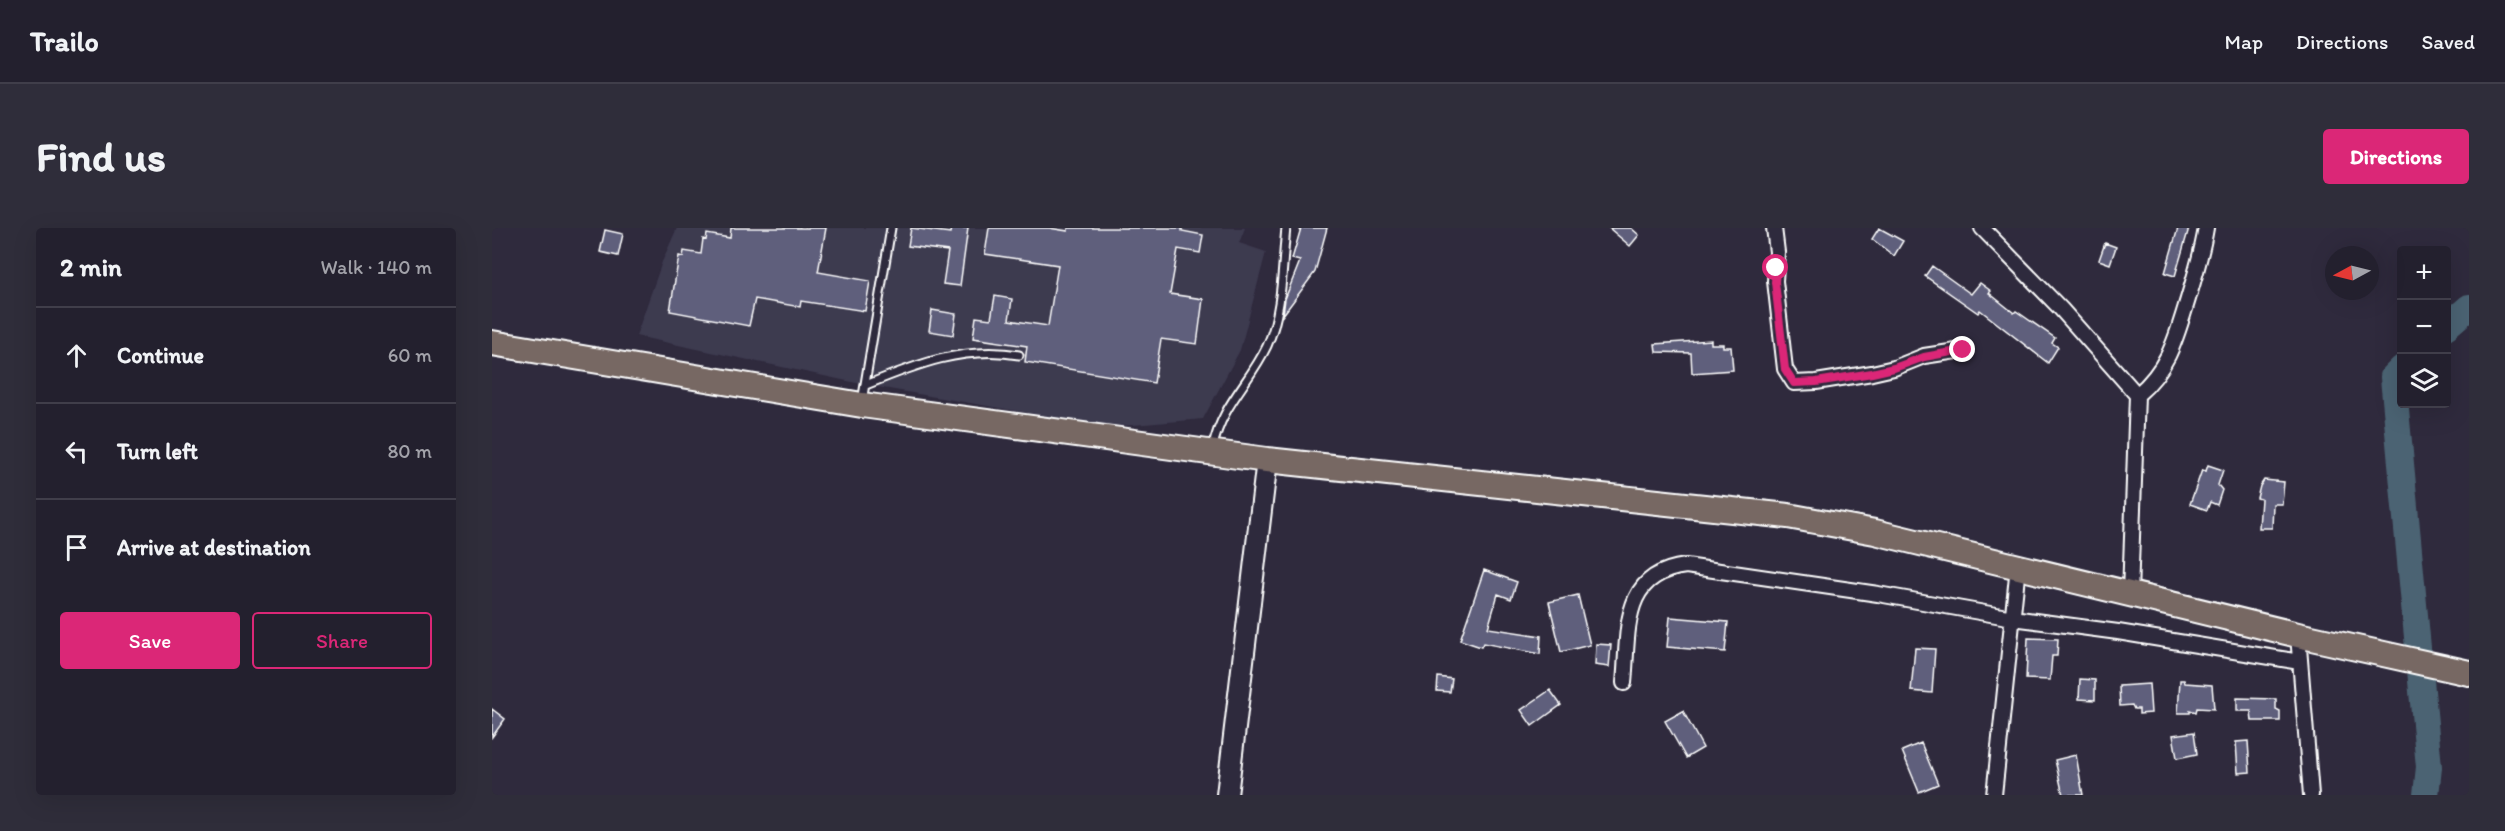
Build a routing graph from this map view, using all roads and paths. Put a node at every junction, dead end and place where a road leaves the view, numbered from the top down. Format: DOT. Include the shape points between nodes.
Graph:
graph roads {
  1 [pos="891,228"];
  2 [pos="1286,228"];
  3 [pos="1774,228"];
  4 [pos="1982,228"];
  5 [pos="2206,228"];
  6 [pos="492,343"];
  7 [pos="1963,350"];
  8 [pos="1019,355"];
  9 [pos="864,395"];
  10 [pos="2137,395"];
  11 [pos="1211,453"];
  12 [pos="1267,460"];
  13 [pos="2018,566"];
  14 [pos="2130,594"];
  15 [pos="2013,618"];
  16 [pos="2298,635"];
  17 [pos="2300,662"];
  18 [pos="2459,671"];
  19 [pos="1624,683"];
  20 [pos="1227,795"];
  21 [pos="1994,795"];
  22 [pos="2311,795"];
  1 -- 9 [label="lane"];
  2 -- 11 [label="lane" via="1277,309 1267,346 1216,428"];
  3 -- 7 [label="street" via="1775,282 1785,369 1794,383 1872,373"];
  4 -- 10 [label="street"];
  5 -- 10 [label="street" via="2173,348 2151,383"];
  6 -- 9 [label="highway"];
  8 -- 9 [label="lane" via="990,351 954,355 900,371"];
  9 -- 11 [label="highway"];
  10 -- 14 [label="street"];
  11 -- 12 [label="highway"];
  12 -- 13 [label="highway" via="1788,516"];
  12 -- 20 [label="main road"];
  13 -- 14 [label="highway"];
  13 -- 15 [label="street"];
  14 -- 16 [label="highway"];
  15 -- 17 [label="street"];
  15 -- 19 [label="street" via="1686,566 1670,568 1651,576 1632,605"];
  15 -- 21 [label="street"];
  16 -- 17 [label="street"];
  16 -- 18 [label="highway"];
  17 -- 22 [label="street"];
}
